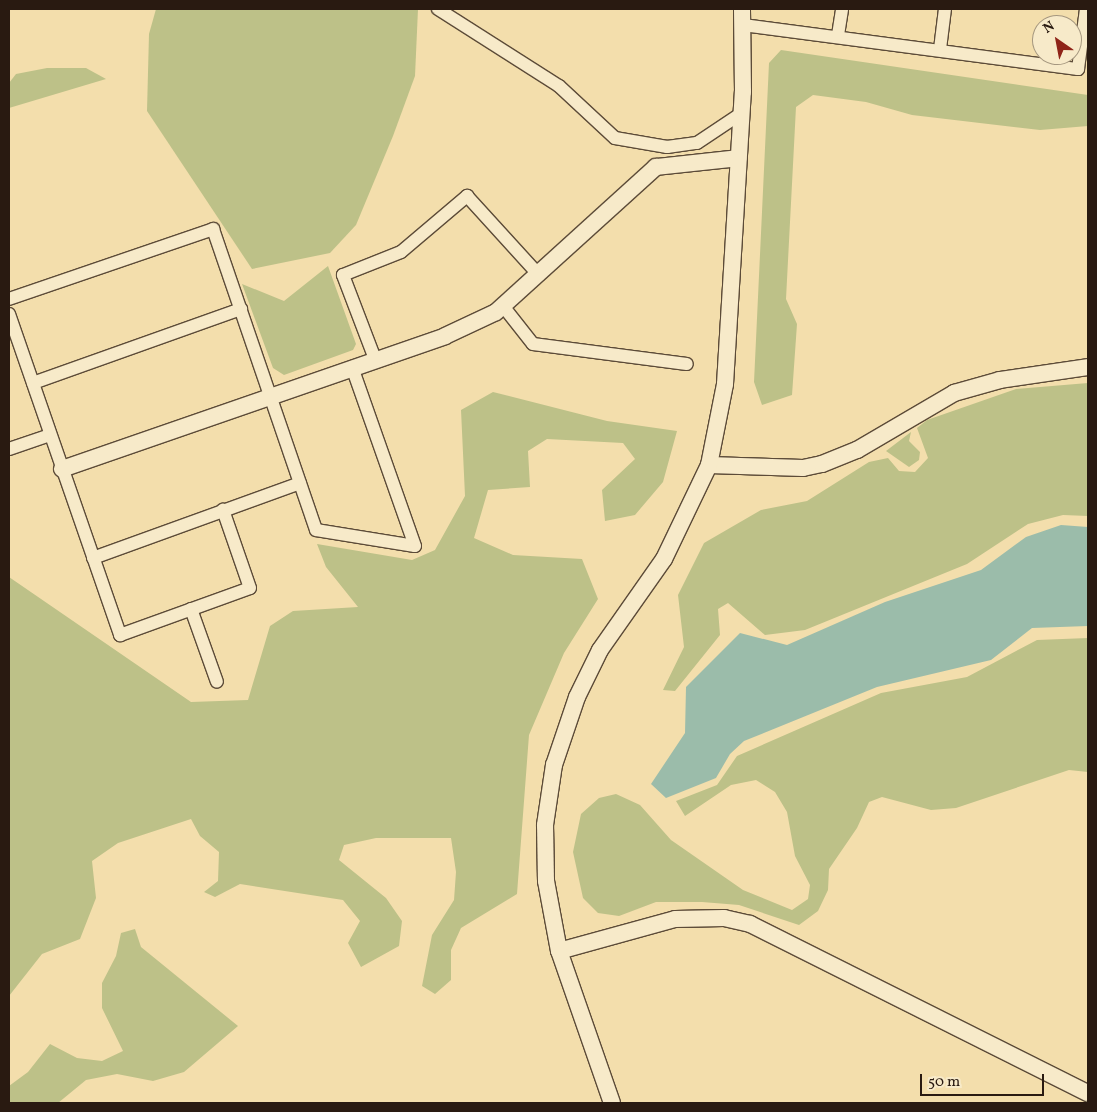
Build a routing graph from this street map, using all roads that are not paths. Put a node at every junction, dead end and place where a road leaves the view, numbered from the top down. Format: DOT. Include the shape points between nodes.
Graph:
graph roads {
  1 [pos="438,9"];
  2 [pos="842,9"];
  3 [pos="946,9"];
  4 [pos="1086,9"];
  5 [pos="742,17"];
  6 [pos="838,35"];
  7 [pos="940,49"];
  8 [pos="742,114"];
  9 [pos="739,158"];
  10 [pos="540,274"];
  11 [pos="9,299"];
  12 [pos="502,306"];
  13 [pos="241,309"];
  14 [pos="9,314"];
  15 [pos="13,340"];
  16 [pos="375,359"];
  17 [pos="687,364"];
  18 [pos="352,367"];
  19 [pos="1088,367"];
  20 [pos="33,383"];
  21 [pos="272,395"];
  22 [pos="50,435"];
  23 [pos="9,449"];
  24 [pos="709,465"];
  25 [pos="62,469"];
  26 [pos="300,483"];
  27 [pos="223,510"];
  28 [pos="93,558"];
  29 [pos="191,609"];
  30 [pos="217,682"];
  31 [pos="560,951"];
  32 [pos="1088,1093"];
  33 [pos="612,1103"];
  1 -- 8 [label="street" via="559,86 615,138 667,147 698,143"];
  2 -- 6 [label="street"];
  3 -- 7 [label="street"];
  4 -- 7 [label="street" via="1078,69"];
  5 -- 6 [label="street"];
  5 -- 8 [label="street"];
  6 -- 7 [label="street"];
  8 -- 9 [label="street"];
  9 -- 10 [label="street" via="656,167"];
  9 -- 24 [label="street" via="725,384"];
  10 -- 12 [label="street"];
  10 -- 16 [label="street" via="467,196 401,252 343,276"];
  11 -- 13 [label="street" via="213,229"];
  12 -- 16 [label="street" via="445,336"];
  12 -- 17 [label="street" via="534,344"];
  13 -- 20 [label="street"];
  13 -- 21 [label="street"];
  14 -- 15 [label="street"];
  15 -- 20 [label="street"];
  16 -- 18 [label="street"];
  18 -- 21 [label="street"];
  18 -- 26 [label="street" via="415,546 316,530"];
  19 -- 24 [label="street" via="1009,378 954,393 857,450 822,464 803,468"];
  20 -- 22 [label="street"];
  21 -- 25 [label="street"];
  21 -- 26 [label="street"];
  22 -- 23 [label="street"];
  22 -- 25 [label="street"];
  24 -- 31 [label="street" via="664,559 600,650 562,736 549,800 546,881"];
  25 -- 28 [label="street"];
  26 -- 27 [label="street"];
  27 -- 28 [label="street"];
  27 -- 29 [label="street" via="250,588"];
  28 -- 29 [label="street" via="120,634"];
  29 -- 30 [label="street"];
  31 -- 32 [label="street" via="675,919 724,918 750,924"];
  31 -- 33 [label="street"];
}
